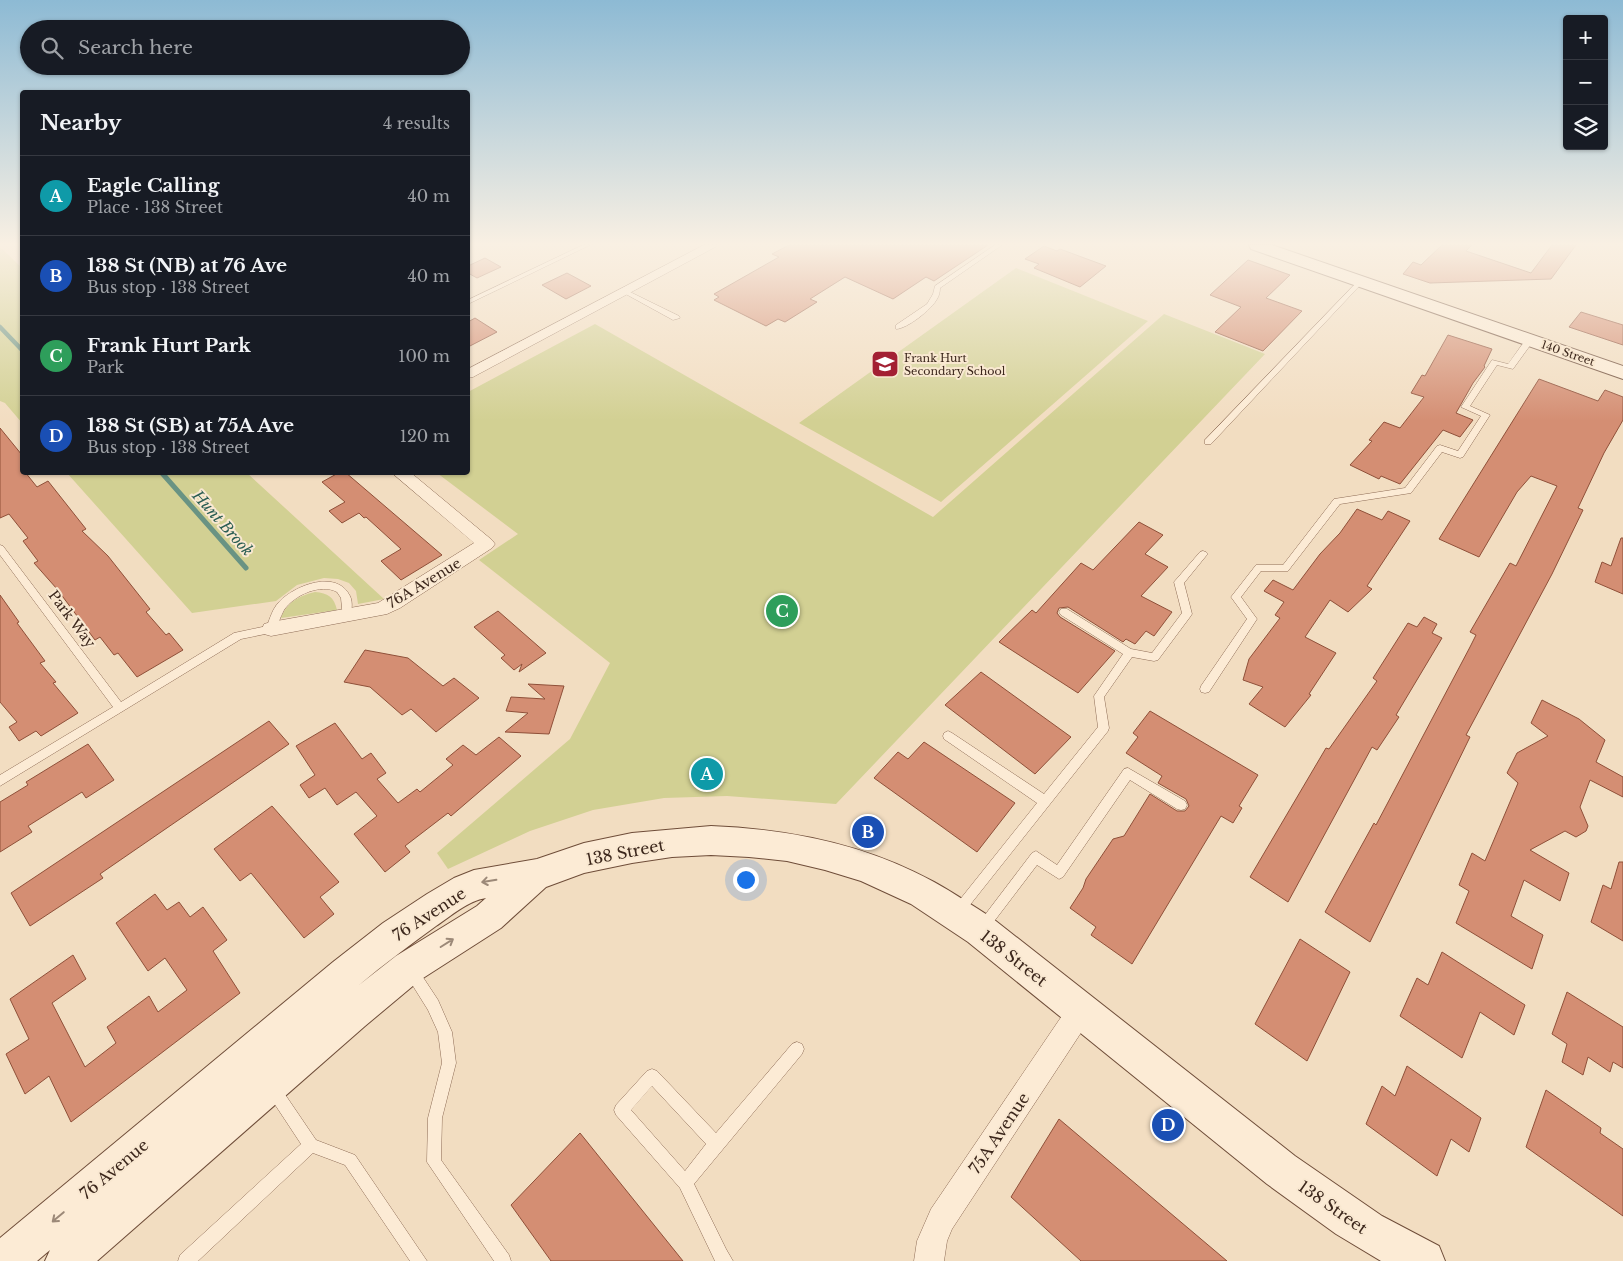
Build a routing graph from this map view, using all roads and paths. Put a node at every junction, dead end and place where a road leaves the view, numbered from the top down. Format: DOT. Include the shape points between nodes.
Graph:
graph roads {
  1 [pos="600,304"];
  2 [pos="649,304"];
  3 [pos="932,304"];
  4 [pos="1339,304"];
  5 [pos="1426,304"];
  6 [pos="676,318"];
  7 [pos="898,327"];
  8 [pos="1530,340"];
  9 [pos="470,373"];
  10 [pos="1623,373"];
  11 [pos="1208,442"];
  12 [pos="403,475"];
  13 [pos="0,548"];
  14 [pos="1203,554"];
  15 [pos="1064,612"];
  16 [pos="346,616"];
  17 [pos="270,628"];
  18 [pos="1129,653"];
  19 [pos="1205,689"];
  20 [pos="120,708"];
  21 [pos="948,736"];
  22 [pos="0,780"];
  23 [pos="1046,802"];
  24 [pos="1181,805"];
  25 [pos="537,874"];
  26 [pos="968,922"];
  27 [pos="399,953"];
  28 [pos="1081,1010"];
  29 [pos="797,1050"];
  30 [pos="270,1085"];
  31 [pos="716,1144"];
  32 [pos="312,1145"];
  33 [pos="685,1183"];
  34 [pos="110,1223"];
  35 [pos="5,1261"];
  36 [pos="66,1261"];
  37 [pos="186,1261"];
  38 [pos="419,1261"];
  39 [pos="504,1261"];
  40 [pos="725,1261"];
  41 [pos="929,1261"];
  42 [pos="1424,1261"];
  1 -- 9 [label="street"];
  2 -- 6 [label="lane"];
  3 -- 7 [label="lane"];
  4 -- 11 [label="lane"];
  5 -- 8 [label="main road, 140 Street"];
  8 -- 10 [label="main road, 140 Street"];
  8 -- 19 [label="lane" via="1510,367 1495,362 1465,407 1486,415 1460,455 1440,448 1408,491 1338,501 1285,569 1259,567 1236,597 1252,619"];
  12 -- 16 [label="street, 76A Avenue" via="486,544 394,603 368,613"];
  13 -- 20 [label="lane, Park Way"];
  14 -- 18 [label="lane" via="1178,582 1187,614 1154,657"];
  15 -- 18 [label="lane"];
  16 -- 17 [label="street, 76A Avenue"];
  16 -- 17 [label="lane" via="345,596 340,589 330,585 314,586 297,593 284,604"];
  17 -- 20 [label="lane" via="238,636"];
  18 -- 23 [label="lane" via="1099,696 1104,728"];
  20 -- 22 [label="lane"];
  21 -- 23 [label="lane"];
  23 -- 26 [label="lane"];
  24 -- 26 [label="lane" via="1128,773 1059,872 1036,857"];
  25 -- 26 [label="main road, 138 Street" via="588,857 694,840 735,840 792,846 855,864 904,883"];
  25 -- 27 [label="main road, 76 Avenue" via="489,917"];
  26 -- 28 [label="main road, 138 Street"];
  27 -- 30 [label="main road, 76 Avenue" via="352,1013"];
  27 -- 34 [label="main road" via="381,961 371,976 162,1154"];
  27 -- 35 [label="main road, 76 Avenue, one-way" via="324,992"];
  27 -- 39 [label="lane" via="434,1005 445,1032 449,1063 435,1118 434,1162"];
  28 -- 41 [label="street, 75A Avenue" via="941,1218"];
  28 -- 42 [label="main road, 138 Street" via="1326,1204 1362,1229"];
  29 -- 31 [label="lane"];
  30 -- 32 [label="lane"];
  30 -- 34 [label="main road, 76 Avenue"];
  31 -- 33 [label="lane"];
  31 -- 33 [label="lane" via="652,1076 621,1110"];
  32 -- 37 [label="lane"];
  32 -- 38 [label="lane" via="350,1160"];
  33 -- 40 [label="lane"];
  34 -- 36 [label="main road, 76 Avenue"];
}
